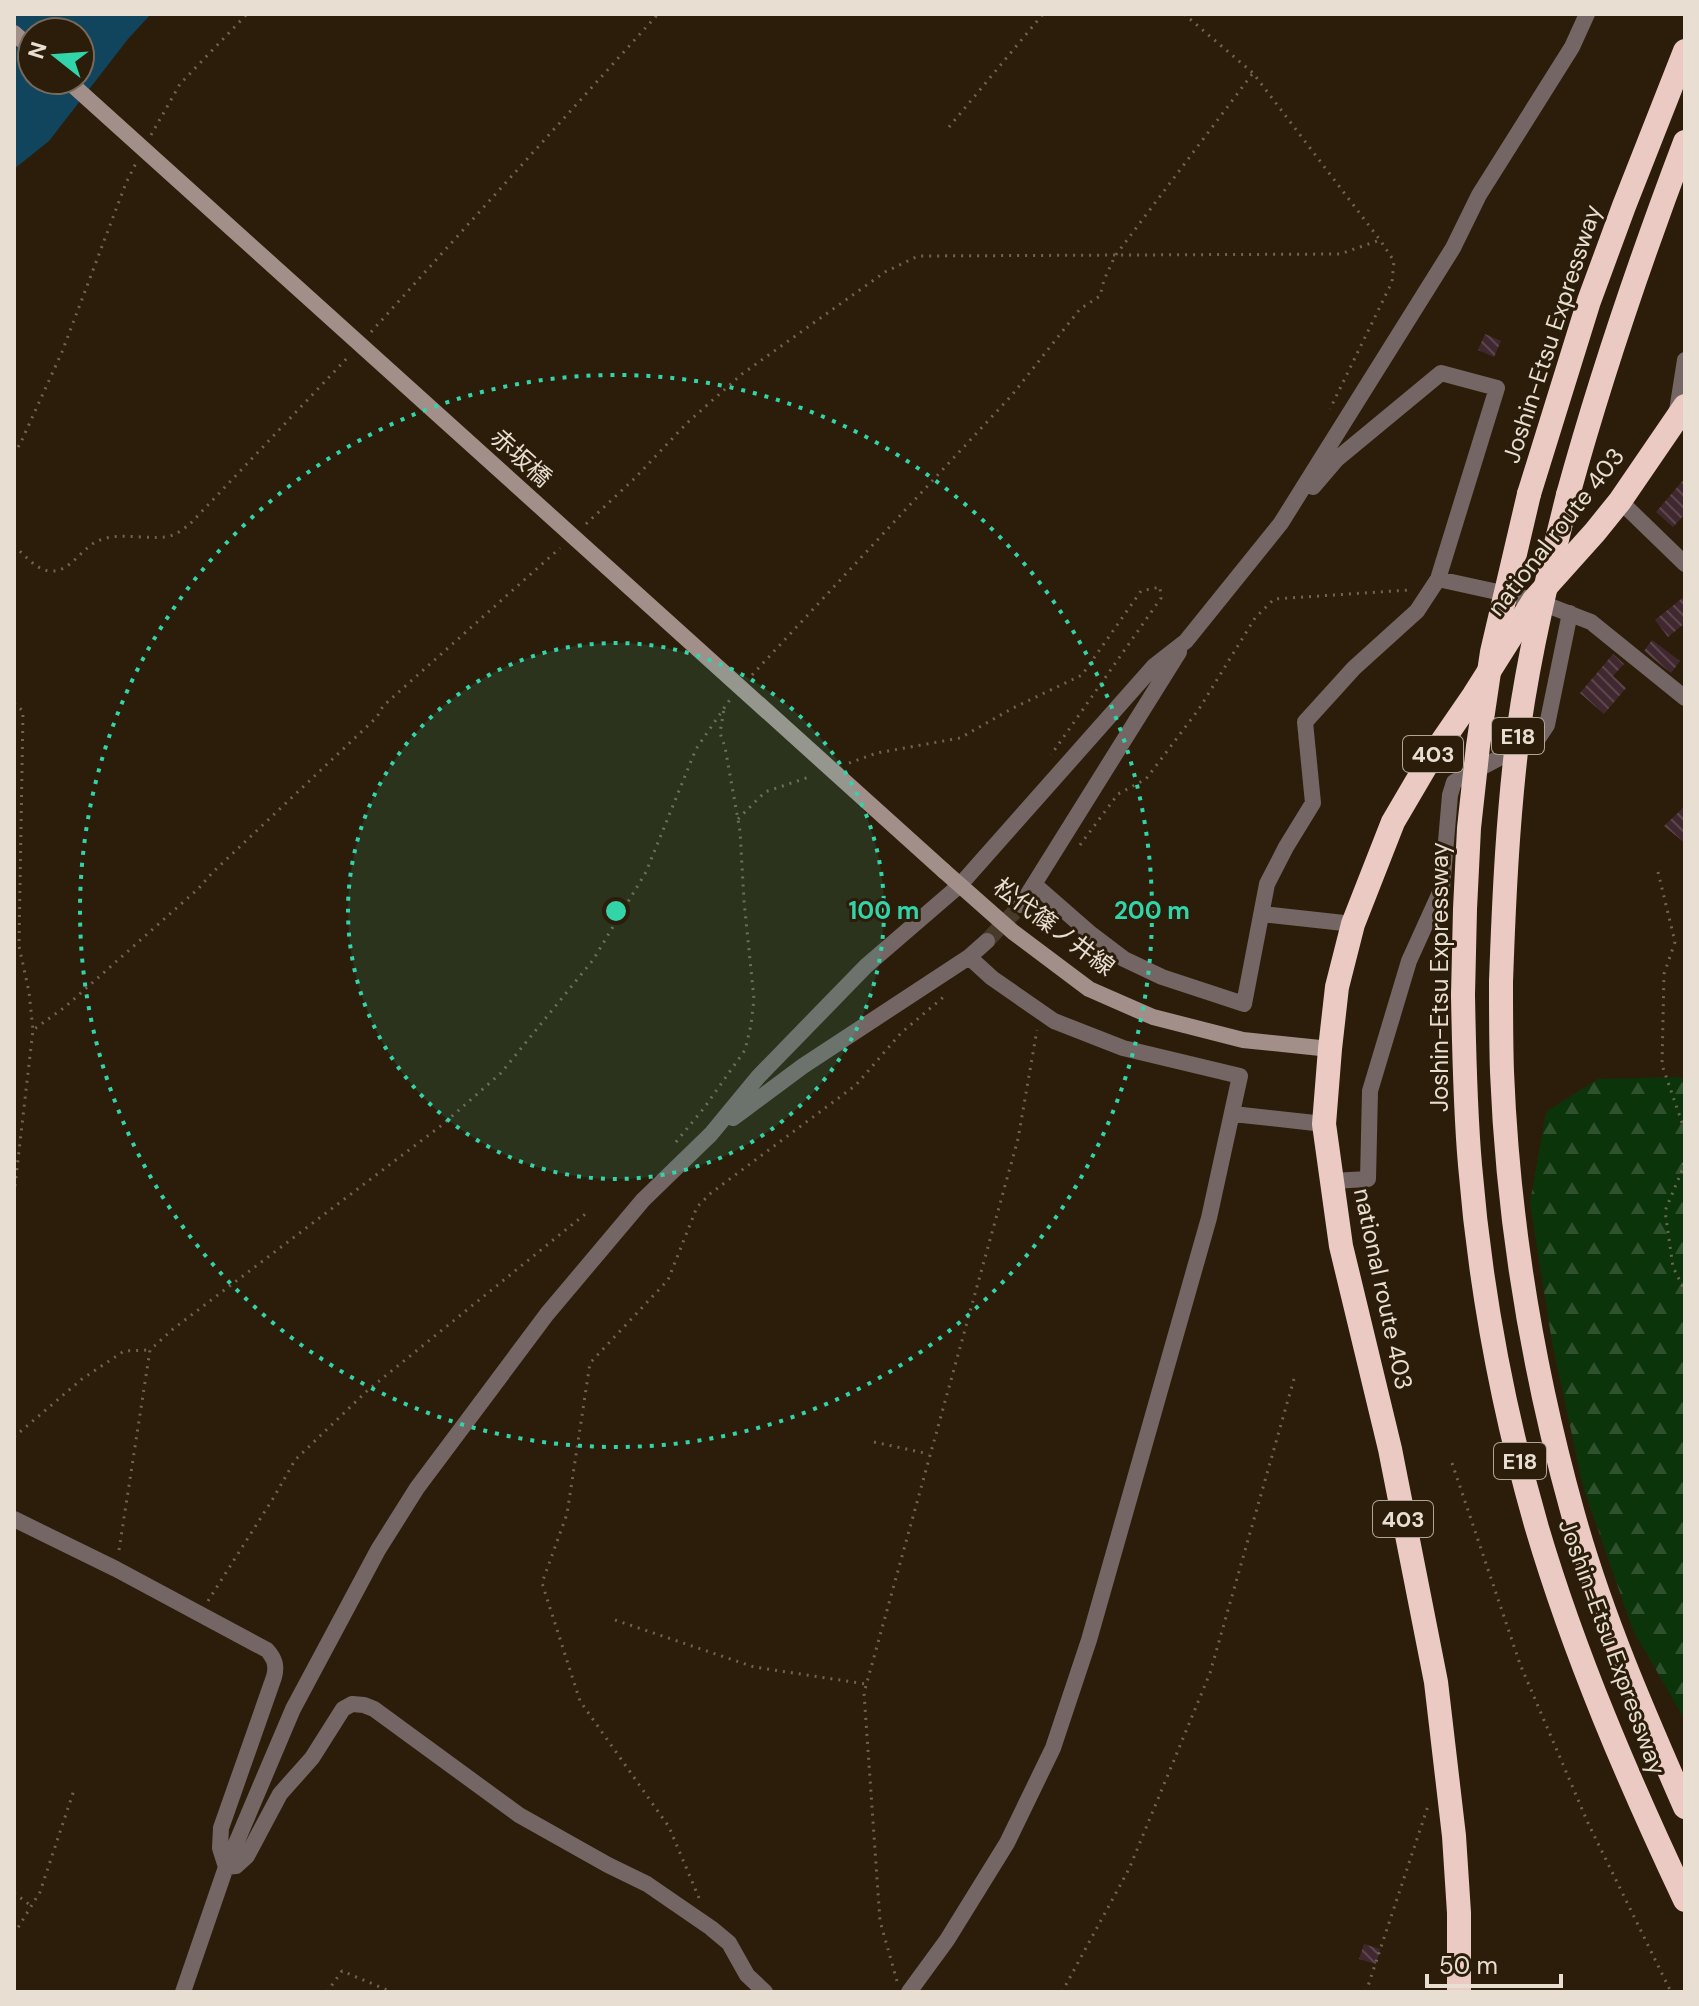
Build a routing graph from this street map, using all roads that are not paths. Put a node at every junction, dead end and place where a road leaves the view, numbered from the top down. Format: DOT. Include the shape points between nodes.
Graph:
graph roads {
  1 [pos="1587,14"];
  2 [pos="1685,51"];
  3 [pos="85,96"];
  4 [pos="1685,142"];
  5 [pos="1685,360"];
  6 [pos="1680,412"];
  7 [pos="1620,501"];
  8 [pos="1281,523"];
  9 [pos="1685,564"];
  10 [pos="1435,584"];
  11 [pos="1534,600"];
  12 [pos="1570,613"];
  13 [pos="1186,641"];
  14 [pos="1685,698"];
  15 [pos="944,871"];
  16 [pos="960,885"];
  17 [pos="1035,885"];
  18 [pos="1021,905"];
  19 [pos="1262,914"];
  20 [pos="1353,924"];
  21 [pos="987,941"];
  22 [pos="969,957"];
  23 [pos="1330,1049"];
  24 [pos="1233,1114"];
  25 [pos="1324,1124"];
  26 [pos="711,1134"];
  27 [pos="1332,1181"];
  28 [pos="14,1519"];
  29 [pos="1685,1807"];
  30 [pos="226,1867"];
  31 [pos="1685,1900"];
  32 [pos="183,1992"];
  33 [pos="765,1992"];
  34 [pos="909,1992"];
  35 [pos="1459,1992"];
  1 -- 8 [label="street" via="1453,248"];
  2 -- 31 [label="highway, Joshin-Etsu Expressway / E18, bridge" via="1589,301 1529,494 1492,652 1478,746 1468,841 1463,995 1469,1151 1480,1251 1516,1445 1568,1623 1605,1721"];
  3 -- 15 [label="main road, 赤坂橋, bridge"];
  4 -- 29 [label="highway, Joshin-Etsu Expressway / E18, bridge" via="1593,406 1533,647 1509,813 1501,982 1502,1073 1516,1233 1552,1433 1602,1604"];
  5 -- 6 [label="street"];
  6 -- 7 [label="highway, national route 403 / 403"];
  7 -- 9 [label="street"];
  7 -- 11 [label="highway, national route 403 / 403"];
  8 -- 10 [label="street" via="1337,459 1441,373 1497,388"];
  8 -- 13 [label="street"];
  10 -- 11 [label="street"];
  10 -- 19 [label="street" via="1417,611 1305,722 1313,803 1267,884"];
  11 -- 12 [label="street"];
  11 -- 20 [label="highway, national route 403 / 403" via="1393,822"];
  12 -- 14 [label="street" via="1591,622"];
  12 -- 27 [label="street" via="1547,725 1539,737 1454,782 1442,888 1409,961 1370,1091 1368,1179"];
  13 -- 16 [label="street" via="1154,666"];
  13 -- 17 [label="street"];
  15 -- 16 [label="main road, 松代篠ノ井線"];
  16 -- 23 [label="main road, 松代篠ノ井線" via="1089,989 1153,1017 1243,1040"];
  16 -- 26 [label="street" via="866,966 758,1077"];
  17 -- 18 [label="street"];
  17 -- 19 [label="street" via="1124,959 1244,1004"];
  19 -- 20 [label="street"];
  20 -- 23 [label="highway, national route 403 / 403" via="1337,987"];
  21 -- 22 [label="street"];
  22 -- 24 [label="street" via="1054,1021 1123,1048 1240,1076"];
  22 -- 26 [label="street" via="803,1066"];
  23 -- 25 [label="highway, national route 403 / 403"];
  24 -- 25 [label="street"];
  24 -- 34 [label="street" via="1205,1233 1053,1748 1007,1843"];
  25 -- 27 [label="highway, national route 403 / 403"];
  26 -- 30 [label="street" via="643,1200 556,1302 417,1488 293,1709"];
  27 -- 35 [label="highway, national route 403 / 403" via="1341,1246 1390,1449 1436,1682 1455,1851"];
  28 -- 30 [label="street" via="267,1650 275,1663 221,1828"];
  30 -- 32 [label="street"];
  30 -- 33 [label="street" via="247,1856 280,1794 312,1758 343,1709 364,1705 519,1815 647,1884 711,1928 729,1943 747,1975"];
}
